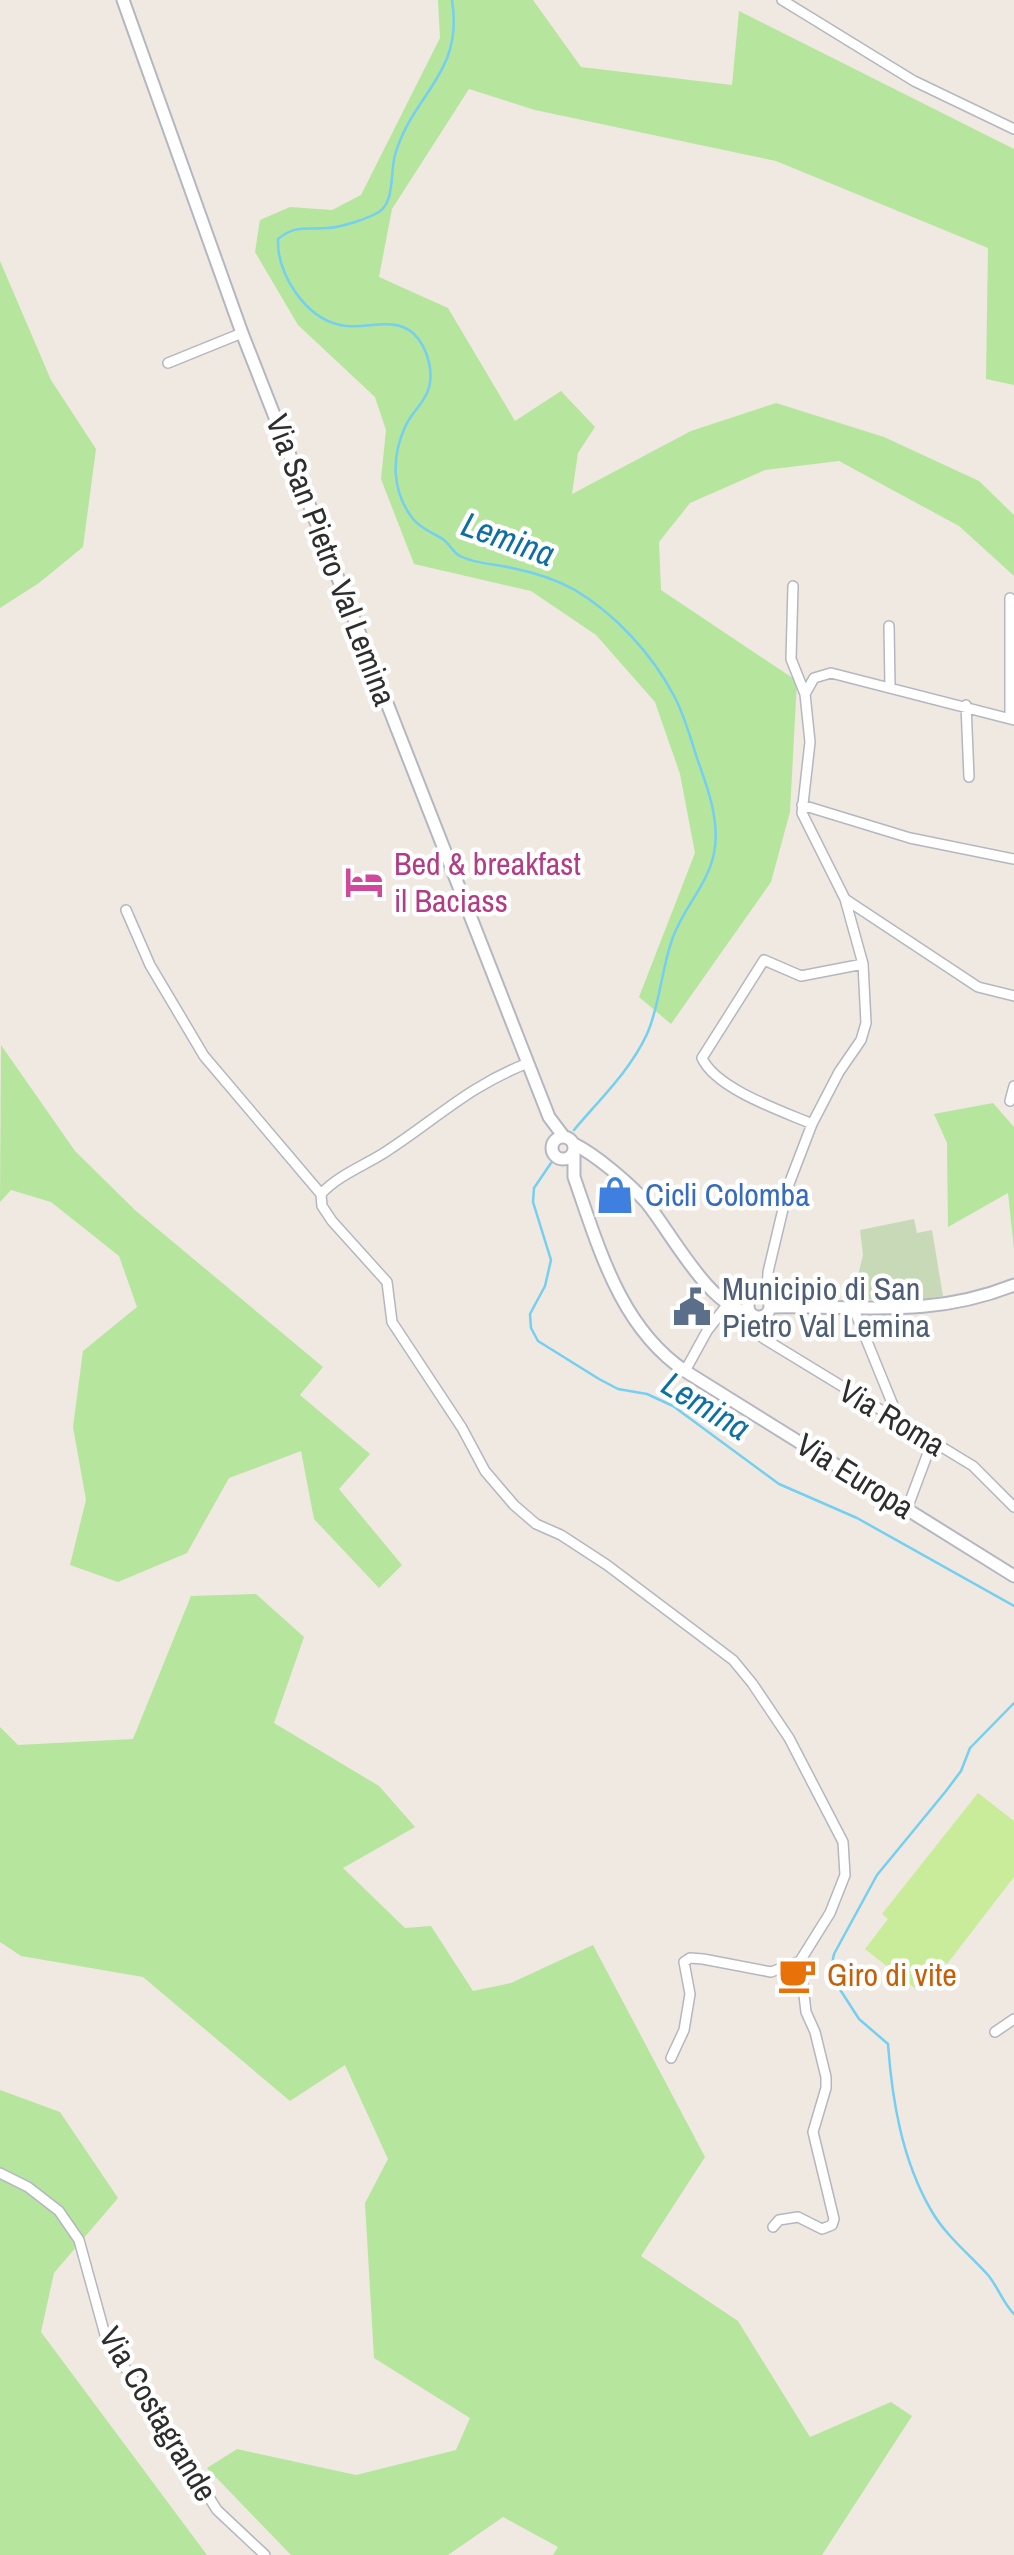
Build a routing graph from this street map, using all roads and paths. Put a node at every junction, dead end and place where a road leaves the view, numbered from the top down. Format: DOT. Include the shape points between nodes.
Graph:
graph roads {
  1 [pos="122,0"];
  2 [pos="782,0"];
  3 [pos="1014,129"];
  4 [pos="242,333"];
  5 [pos="168,363"];
  6 [pos="793,586"];
  7 [pos="1010,598"];
  8 [pos="889,626"];
  9 [pos="890,686"];
  10 [pos="805,694"];
  11 [pos="966,705"];
  12 [pos="1012,719"];
  13 [pos="969,776"];
  14 [pos="802,805"];
  15 [pos="1014,858"];
  16 [pos="845,899"];
  17 [pos="126,910"];
  18 [pos="864,964"];
  19 [pos="1014,996"];
  20 [pos="528,1063"];
  21 [pos="1014,1086"];
  22 [pos="1010,1101"];
  23 [pos="549,1117"];
  24 [pos="812,1124"];
  25 [pos="569,1150"];
  26 [pos="322,1194"];
  27 [pos="1014,1284"];
  28 [pos="724,1300"];
  29 [pos="761,1300"];
  30 [pos="853,1307"];
  31 [pos="753,1314"];
  32 [pos="759,1335"];
  33 [pos="686,1370"];
  34 [pos="900,1423"];
  35 [pos="932,1442"];
  36 [pos="1014,1507"];
  37 [pos="907,1509"];
  38 [pos="1014,1576"];
  39 [pos="800,1961"];
  40 [pos="1014,2019"];
  41 [pos="995,2032"];
  42 [pos="671,2058"];
  43 [pos="0,2172"];
  44 [pos="773,2227"];
  45 [pos="265,2555"];
  1 -- 4 [label="street, Via San Pietro Val Lemina"];
  2 -- 3 [label="street" via="914,80"];
  4 -- 5 [label="street"];
  4 -- 20 [label="street, Via San Pietro Val Lemina"];
  6 -- 10 [label="street" via="791,659"];
  7 -- 12 [label="street"];
  8 -- 9 [label="street"];
  9 -- 10 [label="street" via="831,672 814,678"];
  9 -- 11 [label="street"];
  10 -- 14 [label="street" via="810,742"];
  11 -- 12 [label="street"];
  11 -- 13 [label="street"];
  14 -- 15 [label="street" via="910,838"];
  14 -- 16 [label="street"];
  16 -- 18 [label="street"];
  16 -- 19 [label="street" via="978,987"];
  17 -- 26 [label="street" via="204,1056"];
  18 -- 24 [label="street" via="868,1005 861,1040"];
  18 -- 24 [label="street" via="800,976 764,960 702,1058 746,1095"];
  20 -- 23 [label="street, Via San Pietro Val Lemina"];
  20 -- 26 [label="street" via="466,1092"];
  21 -- 22 [label="street"];
  23 -- 25 [label="street, Via San Pietro Val Lemina"];
  23 -- 25 [label="street, Via San Pietro Val Lemina" via="552,1146 554,1141"];
  24 -- 29 [label="street" via="784,1200"];
  25 -- 28 [label="street" via="590,1156 644,1200"];
  25 -- 33 [label="street, Via Europa" via="600,1247 633,1319 656,1349"];
  26 -- 39 [label="street" via="332,1221 387,1282 392,1322 485,1471 514,1505 733,1660 789,1738 843,1842 846,1864 830,1913"];
  27 -- 30 [label="street" via="944,1306"];
  28 -- 29 [label="street"];
  28 -- 31 [label="street"];
  28 -- 32 [label="street"];
  28 -- 33 [label="street"];
  29 -- 30 [label="street"];
  29 -- 31 [label="street" via="747,1305"];
  29 -- 31 [label="street" via="764,1316"];
  30 -- 34 [label="street"];
  31 -- 32 [label="street"];
  32 -- 34 [label="street, Via Roma"];
  33 -- 37 [label="street, Via Europa"];
  34 -- 35 [label="street, Via Roma"];
  35 -- 36 [label="street, Via Roma" via="973,1466"];
  35 -- 37 [label="street"];
  37 -- 38 [label="street, Via Europa"];
  39 -- 42 [label="street" via="771,1972 703,1958 684,1962 690,1994"];
  39 -- 44 [label="street" via="806,2012 826,2078 812,2132 834,2220 822,2228 788,2218"];
  40 -- 41 [label="street"];
  43 -- 45 [label="street, Via Costagrande" via="59,2211 79,2240 107,2342 217,2510"];
}
